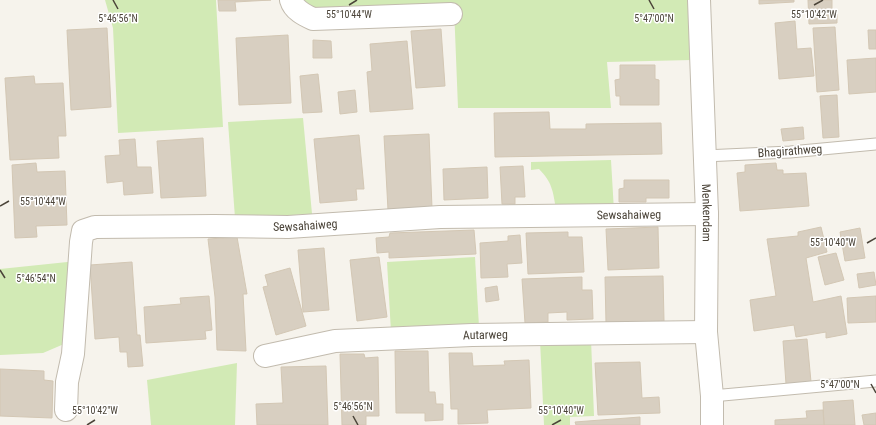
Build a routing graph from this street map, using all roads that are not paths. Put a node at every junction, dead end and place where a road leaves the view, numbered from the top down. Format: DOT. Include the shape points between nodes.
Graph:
graph roads {
  1 [pos="291,0"];
  2 [pos="699,0"];
  3 [pos="451,14"];
  4 [pos="876,144"];
  5 [pos="704,156"];
  6 [pos="707,214"];
  7 [pos="706,332"];
  8 [pos="266,356"];
  9 [pos="876,381"];
  10 [pos="712,396"];
  11 [pos="66,410"];
  12 [pos="712,425"];
  1 -- 3 [label="street" via="299,13 313,19"];
  2 -- 5 [label="street, Menkendam"];
  4 -- 5 [label="lane, Bhagirathweg"];
  5 -- 6 [label="street, Menkendam"];
  6 -- 7 [label="street, Menkendam"];
  6 -- 11 [label="street, Sewsahaiweg" via="440,217 288,227 95,227 83,231 81,242"];
  7 -- 8 [label="street, Autarweg" via="472,335 335,341"];
  7 -- 10 [label="street, Menkendam"];
  9 -- 10 [label="lane"];
  10 -- 12 [label="street, Menkendam"];
}
